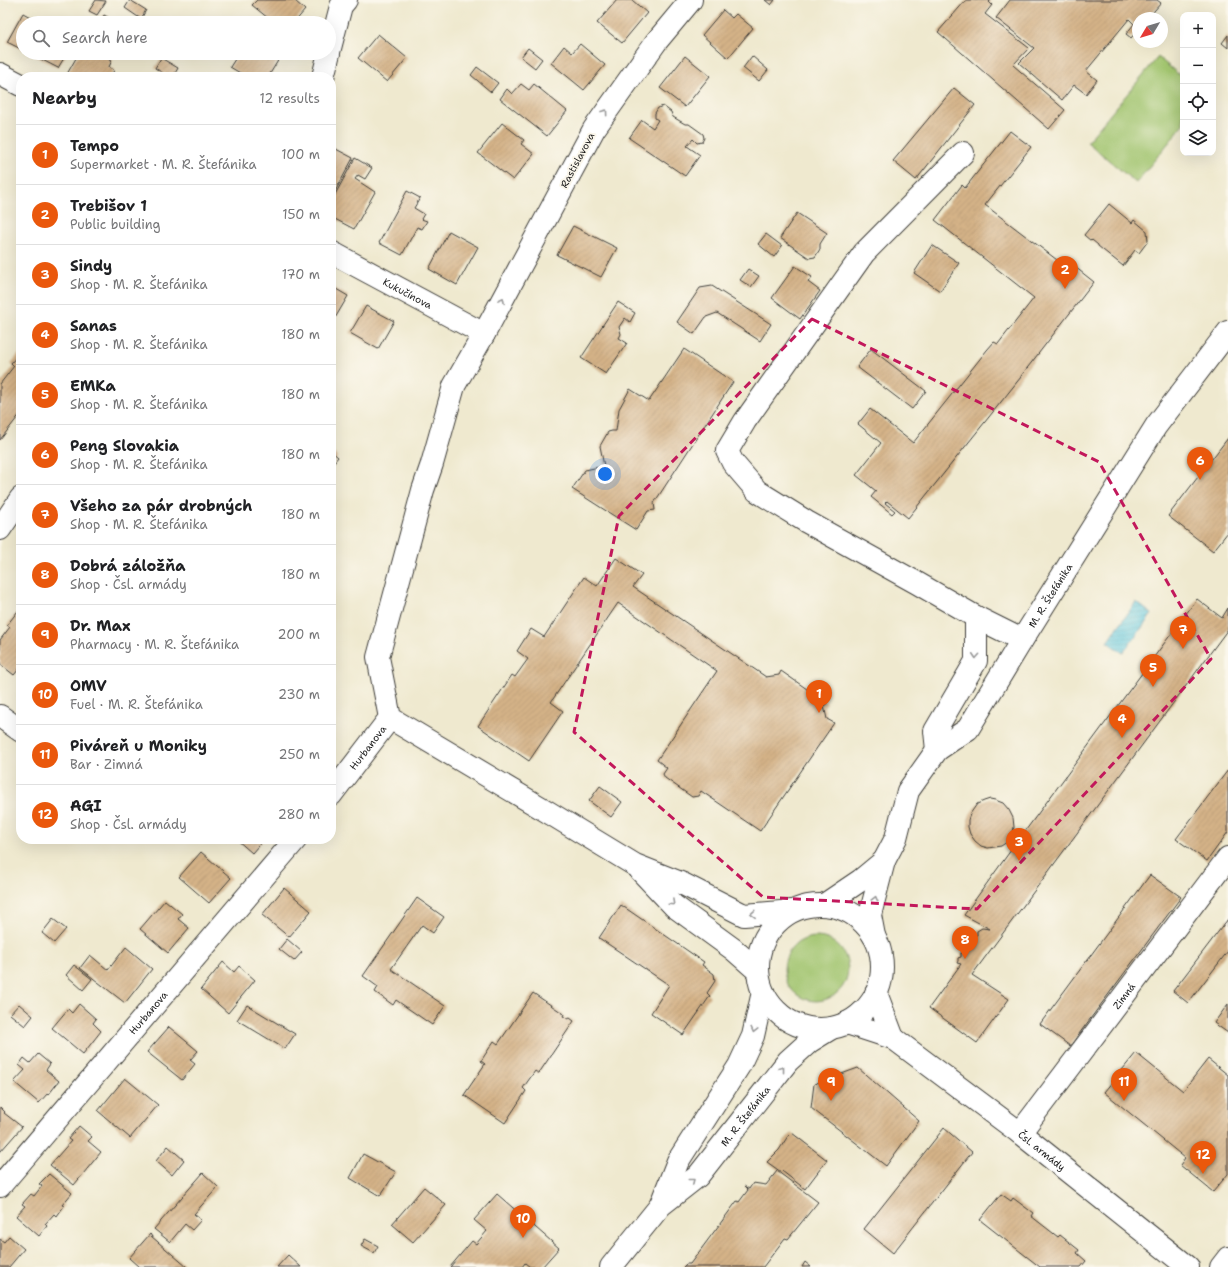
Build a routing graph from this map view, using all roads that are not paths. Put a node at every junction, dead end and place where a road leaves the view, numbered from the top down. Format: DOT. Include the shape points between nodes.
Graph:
graph roads {
  1 [pos="346,0"];
  2 [pos="691,0"];
  3 [pos="336,25"];
  4 [pos="327,60"];
  5 [pos="324,72"];
  6 [pos="0,74"];
  7 [pos="16,82"];
  8 [pos="963,153"];
  9 [pos="336,255"];
  10 [pos="1228,332"];
  11 [pos="484,334"];
  12 [pos="16,505"];
  13 [pos="0,529"];
  14 [pos="976,617"];
  15 [pos="1022,640"];
  16 [pos="0,716"];
  17 [pos="390,718"];
  18 [pos="16,727"];
  19 [pos="937,750"];
  20 [pos="336,789"];
  21 [pos="292,844"];
  22 [pos="1228,858"];
  23 [pos="884,861"];
  24 [pos="635,865"];
  25 [pos="824,905"];
  26 [pos="792,911"];
  27 [pos="874,936"];
  28 [pos="758,971"];
  29 [pos="763,992"];
  30 [pos="876,993"];
  31 [pos="839,1026"];
  32 [pos="893,1038"];
  33 [pos="1020,1134"];
  34 [pos="0,1186"];
  35 [pos="661,1205"];
  36 [pos="1228,1258"];
  37 [pos="611,1267"];
  38 [pos="1188,1267"];
  39 [pos="1221,1267"];
  1 -- 3 [label="street" via="341,6"];
  11 -- 2 [label="street, Rastislavova, one-way" via="594,129 656,42"];
  4 -- 5 [label="street"];
  6 -- 7 [label="street"];
  8 -- 14 [label="street" via="864,253 744,421 727,451 733,463 757,491"];
  9 -- 11 [label="street, Kukučínova"];
  10 -- 15 [label="street, M. R. Štefánika" via="1156,426"];
  11 -- 17 [label="street, Rastislavova" via="454,386 378,657"];
  12 -- 13 [label="street"];
  14 -- 15 [label="street"];
  14 -- 19 [label="street, one-way" via="976,661 935,731"];
  15 -- 19 [label="street, M. R. Štefánika" via="968,729"];
  16 -- 18 [label="street"];
  17 -- 20 [label="street, Hurbanova"];
  17 -- 24 [label="street"];
  19 -- 23 [label="street, M. R. Štefánika" via="908,791 896,838"];
  21 -- 34 [label="street, Hurbanova"];
  22 -- 33 [label="street, Zimná"];
  23 -- 25 [label="street"];
  27 -- 23 [label="street, one-way" via="870,915"];
  26 -- 24 [label="street, one-way" via="744,915 683,884"];
  24 -- 28 [label="street, one-way" via="674,906 733,948"];
  25 -- 26 [label="street" via="807,906"];
  25 -- 27 [label="street" via="848,911 863,921"];
  26 -- 28 [label="street" via="772,926 764,940 760,948"];
  27 -- 30 [label="street" via="881,954 882,968 881,981"];
  28 -- 29 [label="street"];
  29 -- 31 [label="street" via="772,1008 798,1026 816,1030"];
  29 -- 35 [label="street, M. R. Štefánika, one-way" via="753,1036 739,1066 678,1161"];
  30 -- 31 [label="street" via="869,1006 856,1018"];
  30 -- 32 [label="street"];
  31 -- 32 [label="street"];
  35 -- 31 [label="street, M. R. Štefánika, one-way" via="698,1176 788,1061 809,1042"];
  32 -- 33 [label="street, Čsl. armády"];
  33 -- 38 [label="street, Čsl. armády"];
  35 -- 37 [label="street, M. R. Štefánika"];
  36 -- 39 [label="street"];
}
